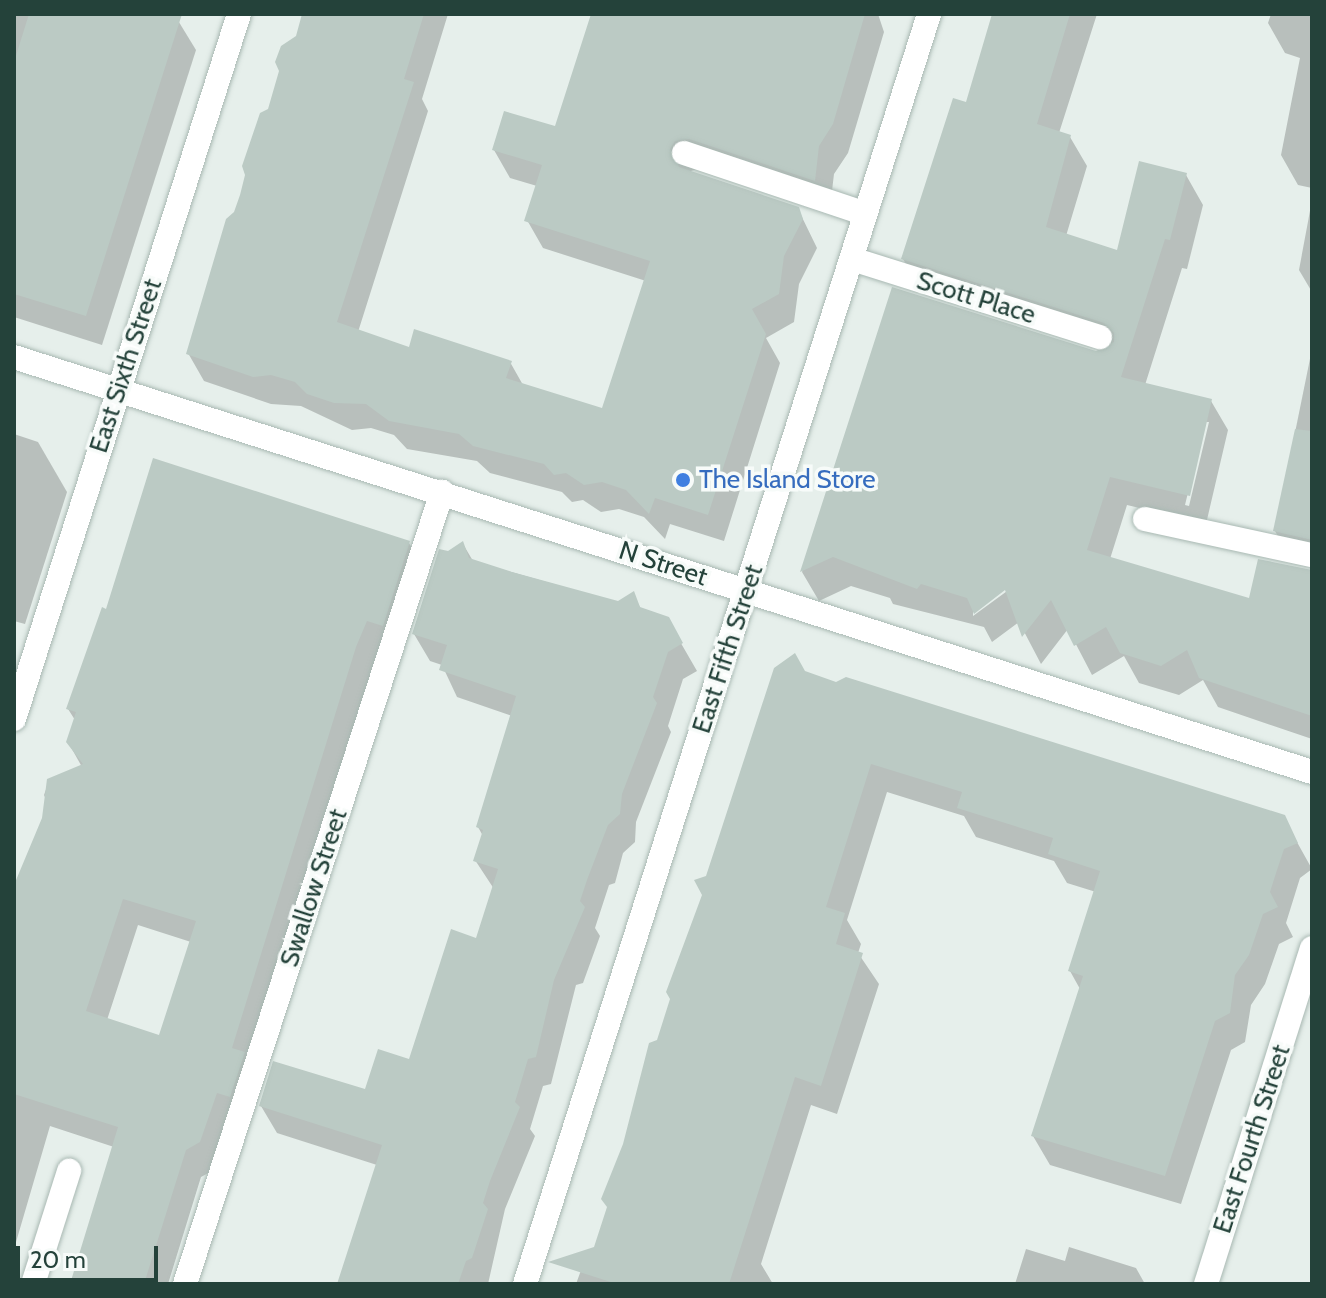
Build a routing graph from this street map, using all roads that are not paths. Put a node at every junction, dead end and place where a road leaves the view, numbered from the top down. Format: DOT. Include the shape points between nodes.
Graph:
graph roads {
  1 [pos="239,14"];
  2 [pos="929,14"];
  3 [pos="684,153"];
  4 [pos="863,213"];
  5 [pos="852,259"];
  6 [pos="1100,337"];
  7 [pos="14,357"];
  8 [pos="118,391"];
  9 [pos="442,492"];
  10 [pos="1145,519"];
  11 [pos="1312,555"];
  12 [pos="746,591"];
  13 [pos="14,719"];
  14 [pos="1312,772"];
  15 [pos="1312,948"];
  16 [pos="69,1171"];
  17 [pos="33,1284"];
  18 [pos="185,1284"];
  19 [pos="525,1284"];
  20 [pos="1206,1284"];
  1 -- 8 [label="street, East Sixth Street"];
  2 -- 4 [label="street, East Fifth Street"];
  3 -- 4 [label="street"];
  4 -- 5 [label="street, East Fifth Street"];
  5 -- 6 [label="street, Scott Place"];
  5 -- 12 [label="street, East Fifth Street"];
  7 -- 8 [label="street, N Street"];
  8 -- 9 [label="street, N Street"];
  8 -- 13 [label="street, East Sixth Street"];
  9 -- 12 [label="street, N Street"];
  9 -- 18 [label="street, Swallow Street"];
  10 -- 11 [label="street"];
  12 -- 14 [label="street, N Street"];
  12 -- 19 [label="street, East Fifth Street"];
  15 -- 20 [label="street, East Fourth Street"];
  16 -- 17 [label="street"];
}
